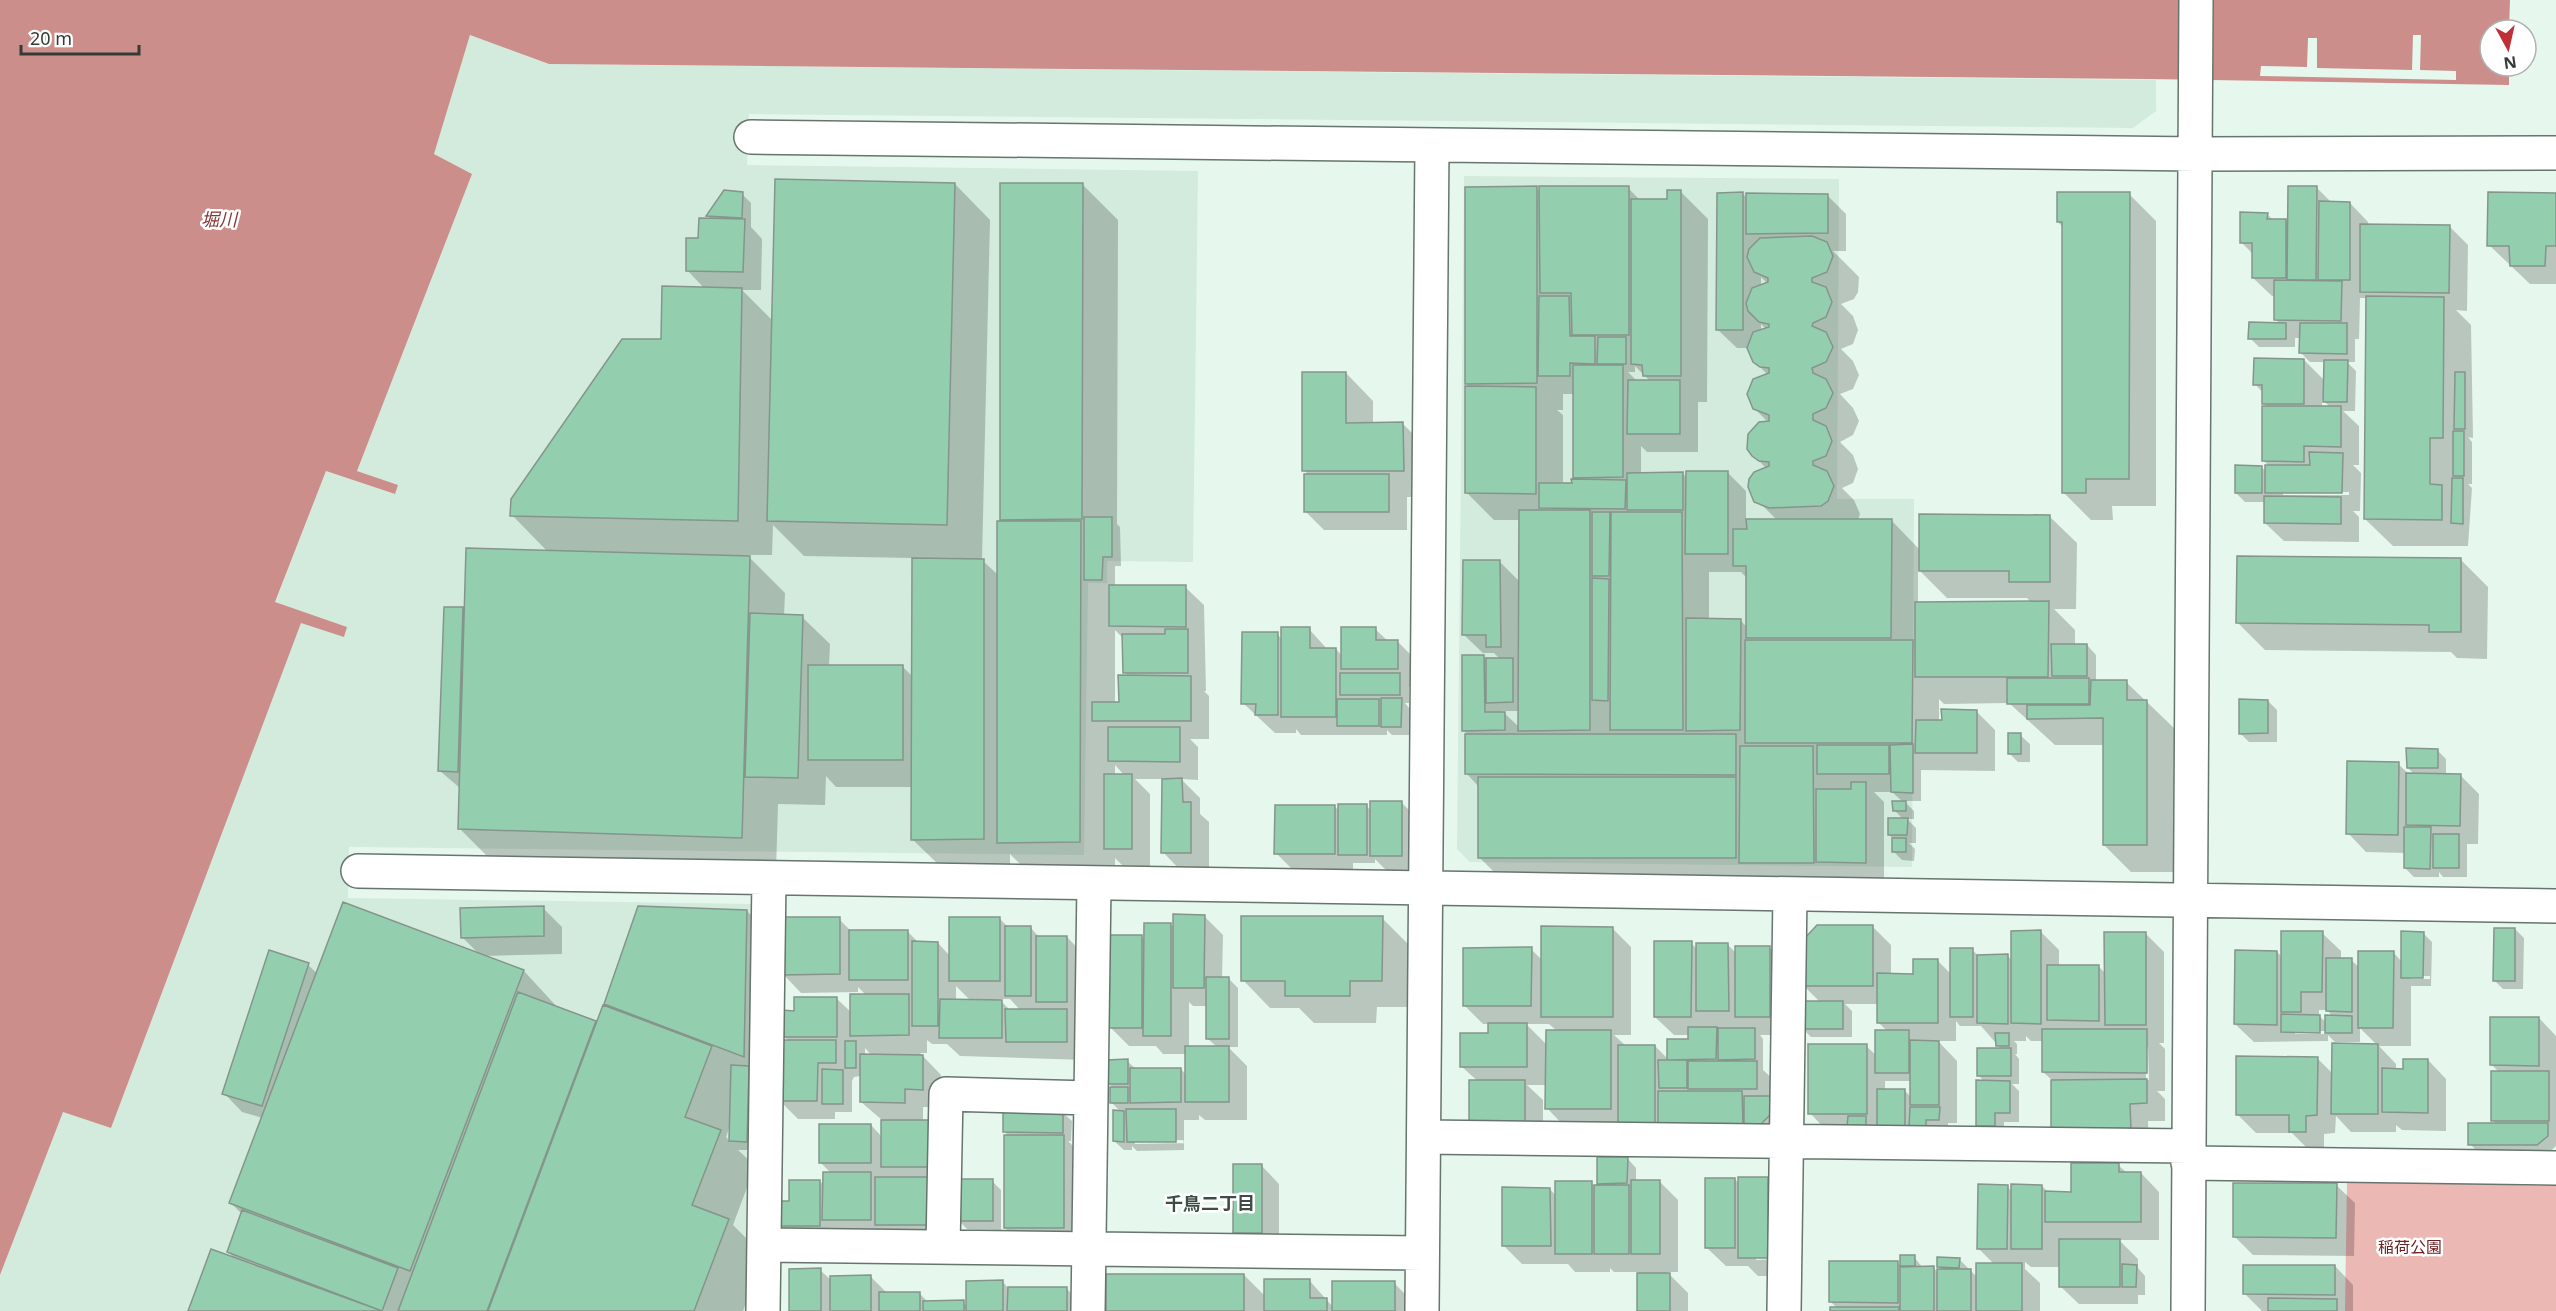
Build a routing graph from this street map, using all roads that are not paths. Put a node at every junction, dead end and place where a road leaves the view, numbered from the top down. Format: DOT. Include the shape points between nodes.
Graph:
graph roads {
  1 [pos="2196,0"];
  2 [pos="752,137"];
  3 [pos="1432,146"];
  4 [pos="2556,153"];
  5 [pos="2196,154"];
  6 [pos="358,871"];
  7 [pos="769,878"];
  8 [pos="1094,883"];
  9 [pos="1427,889"];
  10 [pos="1790,894"];
  11 [pos="2188,901"];
  12 [pos="2556,906"];
  13 [pos="1090,1098"];
  14 [pos="1424,1137"];
  15 [pos="1786,1141"];
  16 [pos="2188,1155"];
  17 [pos="2556,1168"];
  18 [pos="764,1245"];
  19 [pos="943,1247"];
  20 [pos="1089,1249"];
  21 [pos="1422,1253"];
  22 [pos="763,1311"];
  23 [pos="1088,1311"];
  24 [pos="1422,1311"];
  25 [pos="1784,1311"];
  26 [pos="2188,1311"];
  1 -- 5 [label="street"];
  2 -- 3 [label="street"];
  3 -- 5 [label="street"];
  3 -- 9 [label="street"];
  4 -- 5 [label="street"];
  5 -- 11 [label="street"];
  6 -- 7 [label="street"];
  7 -- 8 [label="street"];
  7 -- 18 [label="street"];
  8 -- 9 [label="street"];
  8 -- 13 [label="street"];
  9 -- 10 [label="street"];
  9 -- 14 [label="street"];
  10 -- 11 [label="street"];
  10 -- 15 [label="street"];
  11 -- 12 [label="street"];
  11 -- 16 [label="street"];
  13 -- 19 [label="street" via="946,1094"];
  13 -- 20 [label="street"];
  14 -- 15 [label="street"];
  14 -- 21 [label="street"];
  15 -- 16 [label="street"];
  15 -- 25 [label="street"];
  16 -- 17 [label="street"];
  16 -- 26 [label="street"];
  18 -- 19 [label="street"];
  18 -- 22 [label="street"];
  19 -- 20 [label="street"];
  20 -- 21 [label="street"];
  20 -- 23 [label="street"];
  21 -- 24 [label="street"];
}
